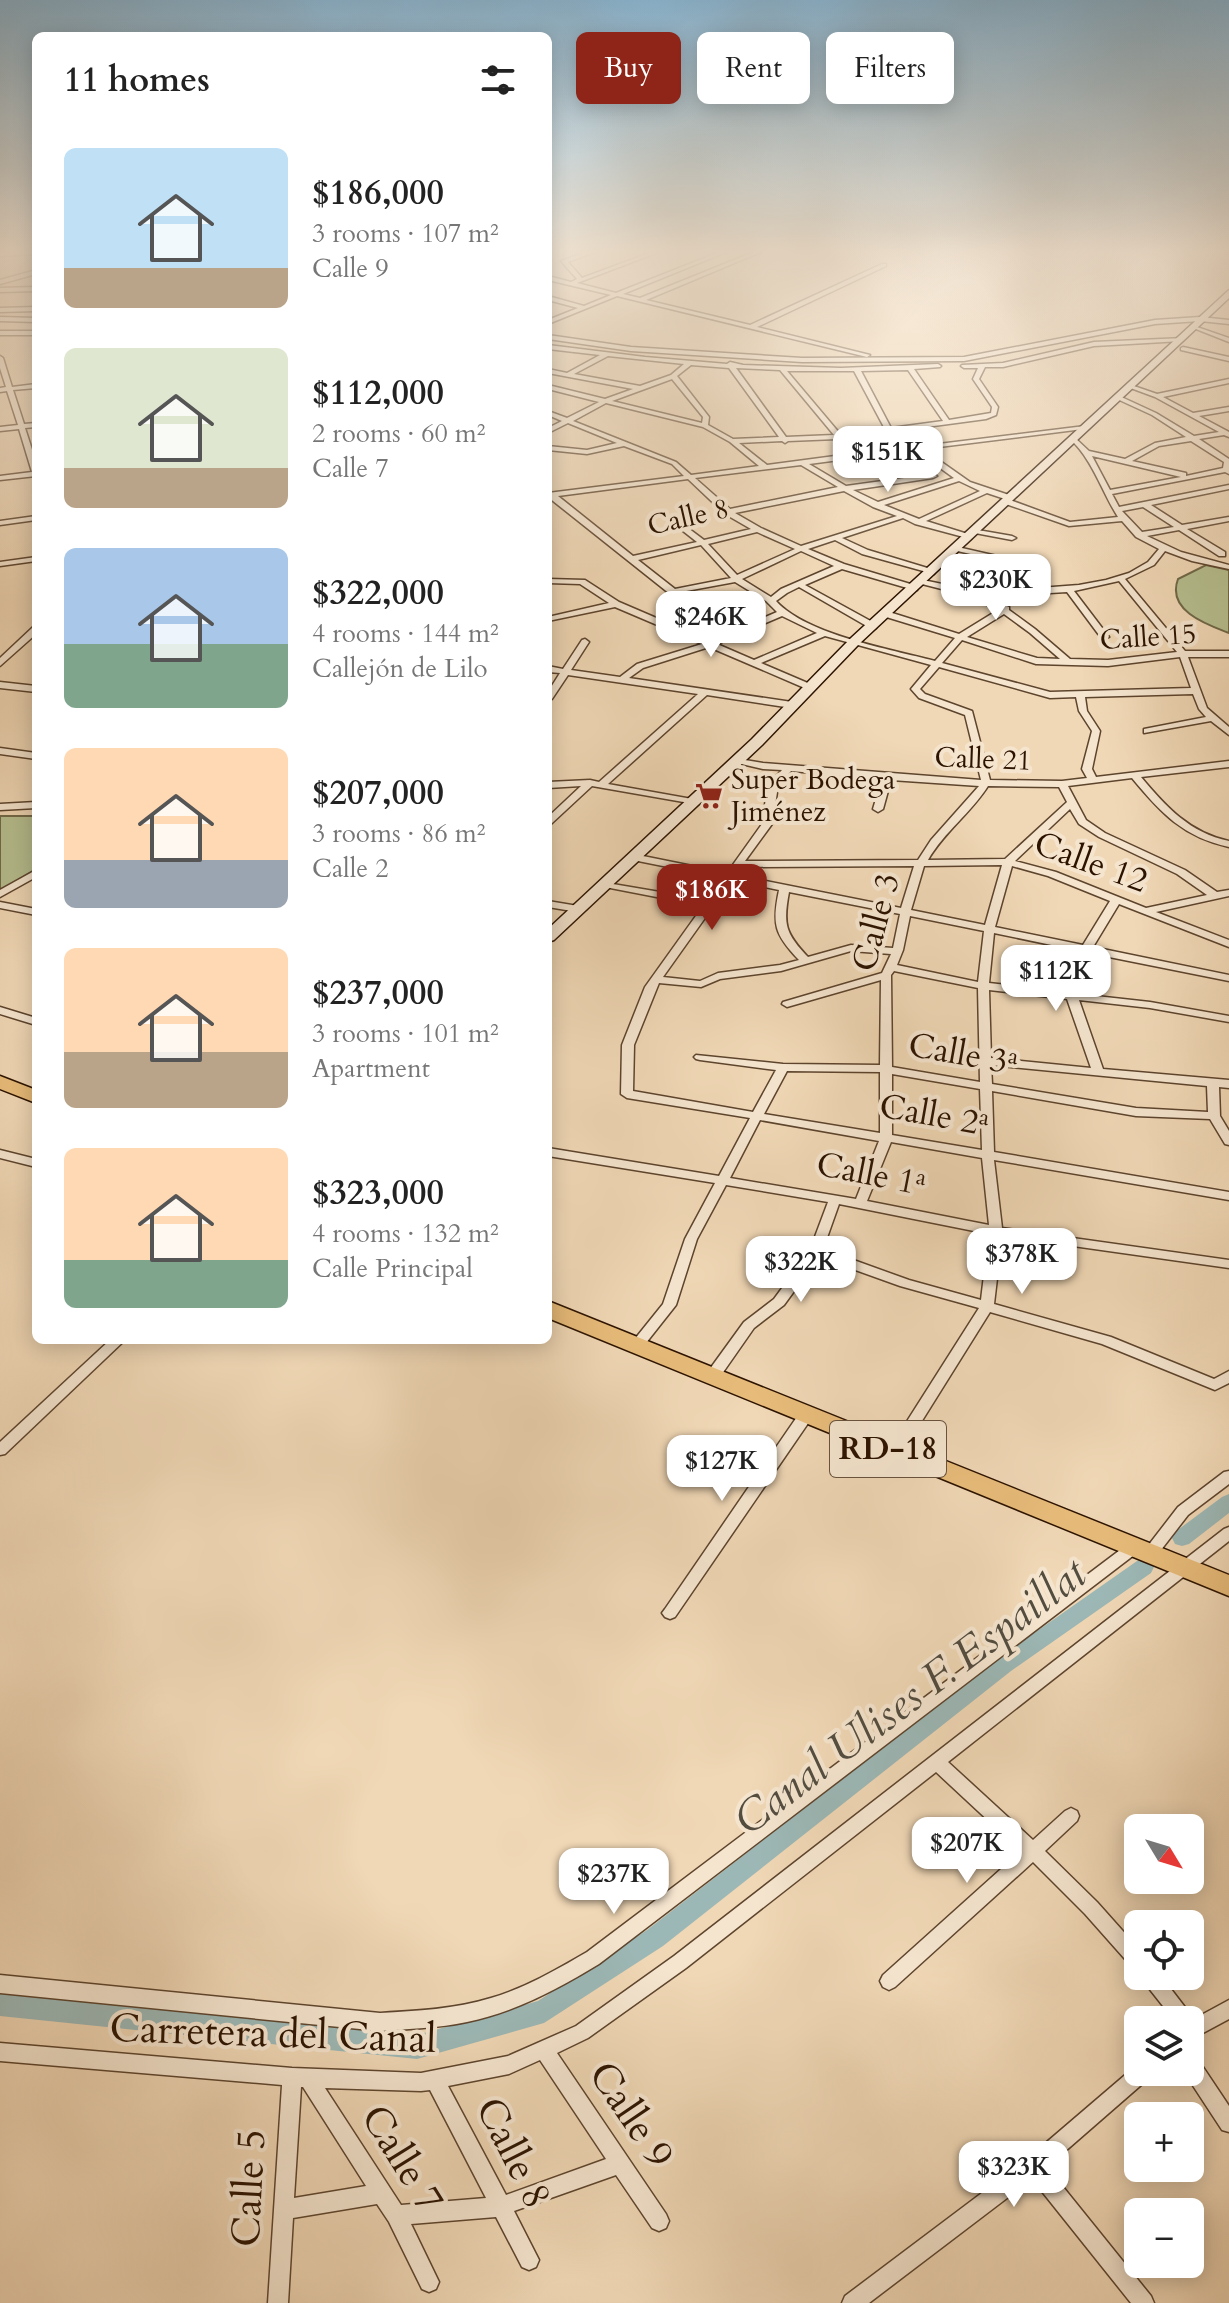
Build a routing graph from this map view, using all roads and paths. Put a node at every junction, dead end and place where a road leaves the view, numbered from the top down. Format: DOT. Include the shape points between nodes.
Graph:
graph roads {
  1 [pos="603,356"];
  2 [pos="624,356"];
  3 [pos="750,356"];
  4 [pos="778,356"];
  5 [pos="870,356"];
  6 [pos="989,356"];
  7 [pos="1043,356"];
  8 [pos="1168,356"];
  9 [pos="0,358"];
  10 [pos="774,358"];
  11 [pos="885,360"];
  12 [pos="691,362"];
  13 [pos="730,364"];
  14 [pos="982,366"];
  15 [pos="781,367"];
  16 [pos="911,369"];
  17 [pos="857,370"];
  18 [pos="552,372"];
  19 [pos="568,375"];
  20 [pos="673,376"];
  21 [pos="1228,382"];
  22 [pos="552,384"];
  23 [pos="32,386"];
  24 [pos="552,387"];
  25 [pos="1131,387"];
  26 [pos="641,388"];
  27 [pos="10,389"];
  28 [pos="0,390"];
  29 [pos="1157,396"];
  30 [pos="1117,397"];
  31 [pos="611,400"];
  32 [pos="1229,409"];
  33 [pos="552,415"];
  34 [pos="1191,415"];
  35 [pos="571,422"];
  36 [pos="947,422"];
  37 [pos="32,426"];
  38 [pos="705,426"];
  39 [pos="22,427"];
  40 [pos="1083,427"];
  41 [pos="0,429"];
  42 [pos="552,429"];
  43 [pos="889,430"];
  44 [pos="1228,433"];
  45 [pos="840,437"];
  46 [pos="1072,438"];
  47 [pos="1190,438"];
  48 [pos="732,441"];
  49 [pos="785,441"];
  50 [pos="626,443"];
  51 [pos="552,448"];
  52 [pos="918,449"];
  53 [pos="1087,453"];
  54 [pos="856,457"];
  55 [pos="32,460"];
  56 [pos="1127,461"];
  57 [pos="1228,461"];
  58 [pos="803,463"];
  59 [pos="766,468"];
  60 [pos="1227,471"];
  61 [pos="32,474"];
  62 [pos="933,476"];
  63 [pos="1190,476"];
  64 [pos="0,478"];
  65 [pos="690,478"];
  66 [pos="959,479"];
  67 [pos="841,489"];
  68 [pos="1227,489"];
  69 [pos="984,492"];
  70 [pos="1108,493"];
  71 [pos="552,495"];
  72 [pos="552,497"];
  73 [pos="1008,499"];
  74 [pos="876,505"];
  75 [pos="1145,505"];
  76 [pos="1117,510"];
  77 [pos="728,512"];
  78 [pos="900,517"];
  79 [pos="672,518"];
  80 [pos="32,519"];
  81 [pos="1124,519"];
  82 [pos="1229,519"];
  83 [pos="918,522"];
  84 [pos="0,523"];
  85 [pos="1180,528"];
  86 [pos="758,530"];
  87 [pos="971,534"];
  88 [pos="1139,535"];
  89 [pos="834,537"];
  90 [pos="1012,538"];
  91 [pos="703,543"];
  92 [pos="956,548"];
  93 [pos="800,549"];
  94 [pos="1163,549"];
  95 [pos="1225,553"];
  96 [pos="997,558"];
  97 [pos="631,559"];
  98 [pos="32,560"];
  99 [pos="1199,560"];
  100 [pos="0,564"];
  101 [pos="841,566"];
  102 [pos="1229,567"];
  103 [pos="736,579"];
  104 [pos="1121,579"];
  105 [pos="922,580"];
  106 [pos="552,581"];
  107 [pos="802,586"];
  108 [pos="1068,588"];
  109 [pos="977,595"];
  110 [pos="771,601"];
  111 [pos="616,604"];
  112 [pos="1006,609"];
  113 [pos="782,613"];
  114 [pos="886,614"];
  115 [pos="552,618"];
  116 [pos="873,626"];
  117 [pos="824,633"];
  118 [pos="32,634"];
  119 [pos="960,637"];
  120 [pos="1105,637"];
  121 [pos="855,641"];
  122 [pos="585,642"];
  123 [pos="707,643"];
  124 [pos="1183,654"];
  125 [pos="1229,654"];
  126 [pos="0,663"];
  127 [pos="754,663"];
  128 [pos="1069,663"];
  129 [pos="936,665"];
  130 [pos="552,670"];
  131 [pos="564,671"];
  132 [pos="623,679"];
  133 [pos="0,685"];
  134 [pos="807,686"];
  135 [pos="32,689"];
  136 [pos="1194,691"];
  137 [pos="552,692"];
  138 [pos="705,692"];
  139 [pos="1080,696"];
  140 [pos="792,705"];
  141 [pos="1213,718"];
  142 [pos="1147,731"];
  143 [pos="1229,732"];
  144 [pos="0,751"];
  145 [pos="32,755"];
  146 [pos="736,760"];
  147 [pos="1229,764"];
  148 [pos="789,768"];
  149 [pos="887,777"];
  150 [pos="1136,777"];
  151 [pos="1093,781"];
  152 [pos="986,782"];
  153 [pos="590,783"];
  154 [pos="602,784"];
  155 [pos="1062,784"];
  156 [pos="552,785"];
  157 [pos="692,802"];
  158 [pos="1070,804"];
  159 [pos="32,805"];
  160 [pos="0,807"];
  161 [pos="878,809"];
  162 [pos="552,818"];
  163 [pos="1229,844"];
  164 [pos="633,857"];
  165 [pos="1008,862"];
  166 [pos="921,863"];
  167 [pos="737,864"];
  168 [pos="32,875"];
  169 [pos="727,878"];
  170 [pos="605,884"];
  171 [pos="784,889"];
  172 [pos="1229,893"];
  173 [pos="0,894"];
  174 [pos="1214,895"];
  175 [pos="1116,900"];
  176 [pos="711,904"];
  177 [pos="0,905"];
  178 [pos="552,905"];
  179 [pos="578,909"];
  180 [pos="32,911"];
  181 [pos="1144,911"];
  182 [pos="903,914"];
  183 [pos="989,929"];
  184 [pos="552,933"];
  185 [pos="1229,944"];
  186 [pos="896,951"];
  187 [pos="1086,951"];
  188 [pos="806,961"];
  189 [pos="889,971"];
  190 [pos="1229,978"];
  191 [pos="656,979"];
  192 [pos="983,986"];
  193 [pos="1072,997"];
  194 [pos="787,1004"];
  195 [pos="0,1010"];
  196 [pos="1229,1019"];
  197 [pos="32,1021"];
  198 [pos="700,1057"];
  199 [pos="985,1061"];
  200 [pos="783,1067"];
  201 [pos="885,1069"];
  202 [pos="1098,1071"];
  203 [pos="0,1082"];
  204 [pos="1213,1082"];
  205 [pos="1229,1084"];
  206 [pos="986,1088"];
  207 [pos="32,1095"];
  208 [pos="756,1115"];
  209 [pos="1214,1116"];
  210 [pos="886,1139"];
  211 [pos="1229,1141"];
  212 [pos="552,1153"];
  213 [pos="0,1154"];
  214 [pos="988,1158"];
  215 [pos="32,1162"];
  216 [pos="724,1181"];
  217 [pos="1229,1196"];
  218 [pos="835,1199"];
  219 [pos="860,1204"];
  220 [pos="996,1231"];
  221 [pos="816,1251"];
  222 [pos="1229,1264"];
  223 [pos="987,1306"];
  224 [pos="552,1311"];
  225 [pos="114,1344"];
  226 [pos="637,1345"];
  227 [pos="1229,1376"];
  228 [pos="712,1377"];
  229 [pos="806,1415"];
  230 [pos="0,1450"];
  231 [pos="895,1452"];
  232 [pos="1229,1476"];
  233 [pos="1229,1533"];
  234 [pos="1141,1552"];
  235 [pos="1186,1568"];
  236 [pos="1229,1586"];
  237 [pos="670,1613"];
  238 [pos="936,1762"];
  239 [pos="1071,1816"];
  240 [pos="1035,1852"];
  241 [pos="1124,1946"];
  242 [pos="889,1981"];
  243 [pos="0,1984"];
  244 [pos="1161,1990"];
  245 [pos="1174,2006"];
  246 [pos="1229,2009"];
  247 [pos="1204,2020"];
  248 [pos="543,2049"];
  249 [pos="0,2052"];
  250 [pos="300,2077"];
  251 [pos="435,2080"];
  252 [pos="1125,2086"];
  253 [pos="1204,2086"];
  254 [pos="1229,2123"];
  255 [pos="620,2164"];
  256 [pos="1034,2166"];
  257 [pos="382,2193"];
  258 [pos="499,2207"];
  259 [pos="284,2210"];
  260 [pos="396,2215"];
  261 [pos="659,2221"];
  262 [pos="529,2260"];
  263 [pos="429,2282"];
  264 [pos="278,2303"];
  265 [pos="852,2303"];
  266 [pos="1144,2303"];
  1 -- 19 [label="street"];
  2 -- 12 [label="street"];
  3 -- 10 [label="street"];
  4 -- 10 [label="street"];
  5 -- 11 [label="street"];
  6 -- 11 [label="street"];
  7 -- 14 [label="street"];
  8 -- 25 [label="street"];
  9 -- 27 [label="street"];
  10 -- 11 [label="street"];
  12 -- 13 [label="street"];
  12 -- 20 [label="street"];
  13 -- 15 [label="street"];
  13 -- 49 [label="street"];
  14 -- 16 [label="street"];
  14 -- 36 [label="street" via="976,379 995,407 994,414"];
  15 -- 17 [label="street"];
  15 -- 45 [label="street"];
  16 -- 17 [label="street"];
  16 -- 36 [label="street"];
  17 -- 43 [label="street"];
  18 -- 19 [label="street"];
  19 -- 22 [label="street"];
  19 -- 26 [label="street"];
  20 -- 26 [label="street"];
  20 -- 38 [label="street" via="706,417"];
  21 -- 29 [label="street"];
  23 -- 27 [label="street"];
  24 -- 31 [label="street"];
  25 -- 29 [label="street"];
  25 -- 30 [label="street"];
  26 -- 31 [label="street"];
  27 -- 28 [label="street"];
  27 -- 39 [label="street"];
  29 -- 34 [label="street"];
  30 -- 40 [label="street"];
  30 -- 47 [label="street"];
  31 -- 35 [label="street"];
  31 -- 38 [label="street"];
  32 -- 34 [label="street"];
  33 -- 35 [label="street"];
  34 -- 44 [label="street"];
  35 -- 42 [label="street"];
  35 -- 50 [label="street"];
  36 -- 43 [label="street"];
  37 -- 39 [label="street"];
  38 -- 48 [label="street"];
  39 -- 41 [label="street"];
  39 -- 55 [label="street"];
  40 -- 46 [label="street"];
  40 -- 52 [label="street"];
  43 -- 45 [label="street"];
  44 -- 47 [label="street"];
  45 -- 49 [label="street"];
  45 -- 54 [label="street"];
  46 -- 53 [label="street"];
  46 -- 73 [label="street"];
  47 -- 56 [label="street" via="1157,444"];
  47 -- 57 [label="street"];
  48 -- 49 [label="street"];
  48 -- 59 [label="street"];
  50 -- 51 [label="street" via="587,452"];
  50 -- 65 [label="street" via="674,463"];
  52 -- 54 [label="street"];
  52 -- 66 [label="street"];
  53 -- 56 [label="street"];
  53 -- 70 [label="street"];
  54 -- 58 [label="street"];
  56 -- 63 [label="street"];
  57 -- 60 [label="street"];
  58 -- 59 [label="street"];
  58 -- 67 [label="street"];
  59 -- 65 [label="street"];
  60 -- 63 [label="street"];
  61 -- 64 [label="street"];
  62 -- 67 [label="street"];
  63 -- 70 [label="street"];
  65 -- 71 [label="street"];
  65 -- 77 [label="street"];
  66 -- 69 [label="street"];
  66 -- 74 [label="street"];
  67 -- 74 [label="street"];
  67 -- 77 [label="street"];
  68 -- 75 [label="street"];
  69 -- 73 [label="street"];
  69 -- 83 [label="street"];
  70 -- 76 [label="street"];
  72 -- 97 [label="street"];
  73 -- 81 [label="street" via="1069,524"];
  73 -- 87 [label="street"];
  74 -- 78 [label="street"];
  75 -- 76 [label="street"];
  75 -- 85 [label="street"];
  76 -- 81 [label="street"];
  77 -- 86 [label="street"];
  78 -- 83 [label="street"];
  78 -- 89 [label="street"];
  79 -- 91 [label="street"];
  80 -- 84 [label="street"];
  81 -- 88 [label="street"];
  82 -- 85 [label="street"];
  83 -- 87 [label="street"];
  85 -- 88 [label="street"];
  85 -- 95 [label="street"];
  86 -- 91 [label="street, Calle 8"];
  86 -- 93 [label="street"];
  87 -- 90 [label="street"];
  87 -- 92 [label="street"];
  88 -- 94 [label="street"];
  89 -- 93 [label="street"];
  89 -- 105 [label="street"];
  91 -- 97 [label="street, Calle 8"];
  91 -- 103 [label="street"];
  92 -- 96 [label="street"];
  92 -- 105 [label="street"];
  93 -- 101 [label="street"];
  93 -- 103 [label="street"];
  94 -- 99 [label="street"];
  94 -- 104 [label="street" via="1159,558"];
  95 -- 99 [label="street"];
  97 -- 103 [label="street" via="673,592"];
  98 -- 100 [label="street"];
  99 -- 102 [label="street"];
  101 -- 105 [label="street"];
  101 -- 107 [label="street"];
  103 -- 110 [label="street"];
  104 -- 108 [label="street"];
  104 -- 124 [label="street"];
  105 -- 109 [label="street"];
  105 -- 114 [label="street"];
  106 -- 111 [label="street" via="582,582"];
  107 -- 110 [label="street"];
  107 -- 116 [label="street"];
  108 -- 109 [label="street"];
  108 -- 120 [label="street"];
  109 -- 112 [label="street"];
  110 -- 113 [label="street"];
  111 -- 115 [label="street"];
  111 -- 123 [label="street"];
  112 -- 119 [label="street"];
  112 -- 128 [label="street"];
  113 -- 117 [label="street"];
  113 -- 123 [label="street"];
  114 -- 116 [label="street"];
  114 -- 119 [label="street, Calle 15"];
  116 -- 121 [label="street"];
  117 -- 121 [label="street"];
  117 -- 127 [label="street"];
  118 -- 126 [label="street"];
  119 -- 128 [label="street, Calle 15" via="1036,661"];
  119 -- 129 [label="street"];
  121 -- 129 [label="street"];
  121 -- 134 [label="street"];
  122 -- 131 [label="street"];
  123 -- 127 [label="street"];
  123 -- 132 [label="street" via="640,666"];
  124 -- 125 [label="street, Calle 15"];
  124 -- 128 [label="street, Calle 15"];
  124 -- 136 [label="street"];
  127 -- 134 [label="street"];
  129 -- 139 [label="street" via="1050,695"];
  129 -- 152 [label="street" via="915,689 969,713"];
  130 -- 131 [label="street"];
  131 -- 132 [label="street"];
  131 -- 137 [label="street"];
  132 -- 138 [label="street"];
  133 -- 135 [label="street"];
  134 -- 140 [label="street"];
  136 -- 139 [label="street"];
  136 -- 141 [label="street"];
  138 -- 140 [label="street"];
  138 -- 154 [label="street"];
  139 -- 151 [label="street" via="1096,731 1087,769"];
  140 -- 146 [label="street"];
  141 -- 142 [label="street"];
  141 -- 143 [label="street"];
  144 -- 145 [label="street"];
  146 -- 148 [label="street, Calle 21"];
  146 -- 157 [label="street"];
  147 -- 150 [label="street, Calle 21"];
  148 -- 149 [label="street, Calle 21"];
  148 -- 167 [label="street" via="773,785 767,824"];
  149 -- 152 [label="street, Calle 21"];
  149 -- 161 [label="street"];
  150 -- 151 [label="street, Calle 21"];
  150 -- 163 [label="street" via="1169,818"];
  151 -- 155 [label="street, Calle 21"];
  152 -- 155 [label="street, Calle 21"];
  152 -- 166 [label="street, Calle 3"];
  153 -- 154 [label="street"];
  153 -- 156 [label="street"];
  153 -- 162 [label="street"];
  154 -- 157 [label="street"];
  155 -- 158 [label="street"];
  157 -- 164 [label="street"];
  158 -- 165 [label="street"];
  158 -- 174 [label="street" via="1082,822 1102,835 1163,862"];
  159 -- 160 [label="street"];
  164 -- 169 [label="street"];
  164 -- 170 [label="street"];
  165 -- 166 [label="street, Calle 12"];
  165 -- 175 [label="street, Calle 12"];
  165 -- 183 [label="street"];
  166 -- 167 [label="street, Calle 12"];
  166 -- 182 [label="street, Calle 3"];
  167 -- 169 [label="street"];
  168 -- 173 [label="street"];
  169 -- 171 [label="street"];
  169 -- 176 [label="street"];
  170 -- 176 [label="street"];
  170 -- 179 [label="street"];
  171 -- 182 [label="street"];
  171 -- 188 [label="street" via="777,922"];
  172 -- 174 [label="street"];
  174 -- 181 [label="street"];
  175 -- 181 [label="street, Calle 12"];
  175 -- 187 [label="street"];
  176 -- 191 [label="street"];
  177 -- 180 [label="street"];
  178 -- 179 [label="street"];
  179 -- 184 [label="street"];
  181 -- 185 [label="street, Calle 12"];
  182 -- 183 [label="street"];
  182 -- 186 [label="street, Calle 3"];
  183 -- 187 [label="street"];
  183 -- 192 [label="street"];
  186 -- 188 [label="street" via="851,948"];
  186 -- 189 [label="street, Calle 3"];
  187 -- 190 [label="street"];
  187 -- 193 [label="street" via="1076,966"];
  188 -- 191 [label="street" via="718,976 701,984"];
  189 -- 192 [label="street"];
  189 -- 194 [label="street"];
  189 -- 201 [label="street, Calle 3"];
  191 -- 208 [label="street, Calle 2ª" via="628,1045 627,1094"];
  192 -- 193 [label="street"];
  192 -- 199 [label="street"];
  193 -- 196 [label="street"];
  193 -- 202 [label="street"];
  195 -- 197 [label="street"];
  198 -- 200 [label="street, Calle 3ª"];
  199 -- 202 [label="street"];
  199 -- 206 [label="street"];
  200 -- 201 [label="street, Calle 3ª"];
  200 -- 208 [label="street"];
  201 -- 206 [label="street, Calle 3ª"];
  201 -- 210 [label="street, Calle 3"];
  202 -- 204 [label="street"];
  203 -- 207 [label="main road"];
  204 -- 205 [label="street"];
  204 -- 209 [label="street"];
  206 -- 209 [label="street, Calle 3ª" via="1136,1112"];
  206 -- 214 [label="street"];
  208 -- 210 [label="street, Calle 2ª"];
  208 -- 216 [label="street"];
  209 -- 211 [label="street"];
  210 -- 214 [label="street, Calle 2ª"];
  210 -- 219 [label="street, Calle 3"];
  212 -- 216 [label="street, Calle 1ª"];
  213 -- 215 [label="street"];
  214 -- 217 [label="street, Calle 2ª"];
  214 -- 220 [label="street"];
  216 -- 218 [label="street, Calle 1ª"];
  216 -- 226 [label="street" via="691,1239 669,1305"];
  218 -- 219 [label="street, Calle 1ª"];
  218 -- 221 [label="street"];
  219 -- 220 [label="street, Calle 1ª"];
  220 -- 222 [label="street, Calle 1ª"];
  220 -- 223 [label="street"];
  221 -- 223 [label="street"];
  221 -- 228 [label="street" via="779,1302 749,1325"];
  223 -- 227 [label="street" via="1106,1340 1215,1385"];
  223 -- 231 [label="street"];
  224 -- 226 [label="main road, RD-18"];
  225 -- 230 [label="street"];
  226 -- 228 [label="main road, RD-18"];
  228 -- 229 [label="main road, RD-18"];
  229 -- 231 [label="main road, RD-18"];
  229 -- 237 [label="street"];
  231 -- 234 [label="main road, RD-18"];
  232 -- 234 [label="street, Carretera del Canal"];
  233 -- 235 [label="street, Carretera del Canal"];
  234 -- 235 [label="main road, RD-18"];
  234 -- 243 [label="street, Carretera del Canal" via="593,1958 540,1991 483,2012 380,2022"];
  235 -- 236 [label="main road, RD-18"];
  235 -- 238 [label="street, Carretera del Canal"];
  238 -- 240 [label="street"];
  238 -- 248 [label="street, Carretera del Canal" via="680,1962 582,2032"];
  239 -- 240 [label="street"];
  240 -- 241 [label="street"];
  240 -- 242 [label="street"];
  244 -- 245 [label="street"];
  246 -- 247 [label="street"];
  248 -- 251 [label="street, Carretera del Canal" via="509,2065"];
  248 -- 255 [label="street, Calle 9"];
  249 -- 250 [label="street, Carretera del Canal"];
  250 -- 251 [label="street, Carretera del Canal"];
  250 -- 257 [label="street, Calle 7"];
  250 -- 259 [label="street, Calle 5"];
  251 -- 258 [label="street, Calle 8"];
  252 -- 256 [label="street"];
  253 -- 254 [label="street"];
  255 -- 258 [label="street"];
  255 -- 261 [label="street, Calle 9"];
  256 -- 265 [label="street"];
  256 -- 266 [label="street"];
  257 -- 259 [label="street"];
  257 -- 260 [label="street, Calle 7"];
  258 -- 260 [label="street"];
  258 -- 262 [label="street, Calle 8"];
  259 -- 264 [label="street, Calle 5"];
  260 -- 263 [label="street, Calle 7"];
}
